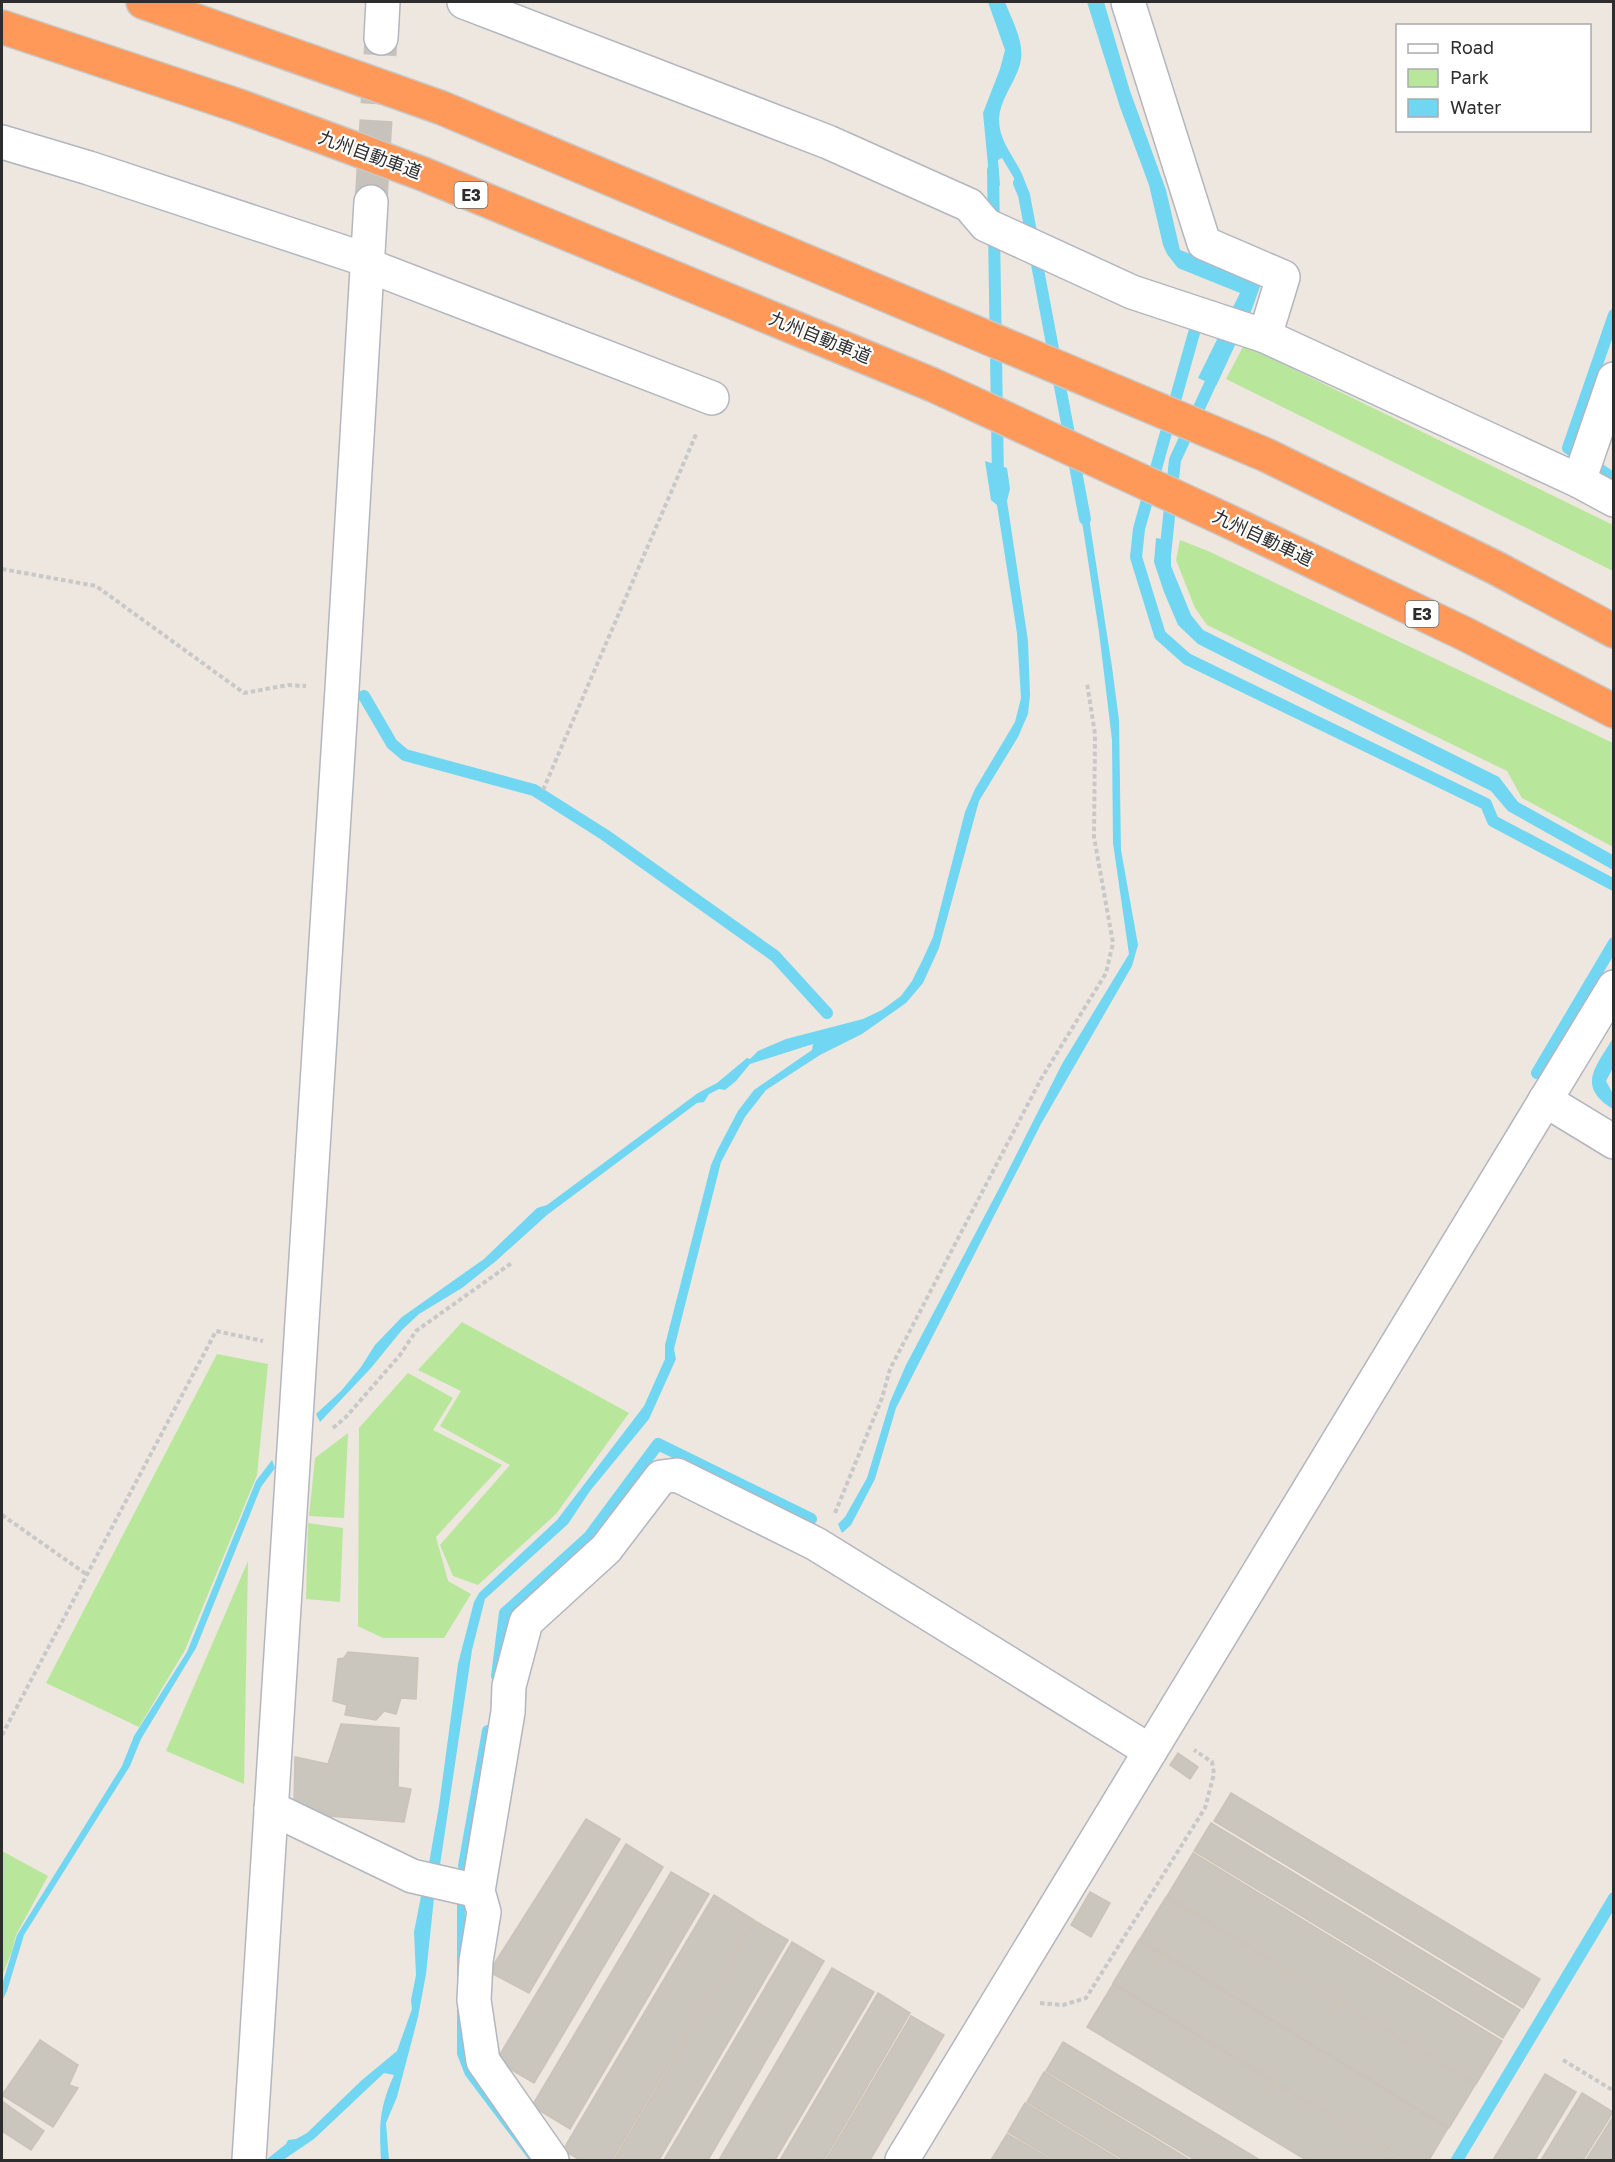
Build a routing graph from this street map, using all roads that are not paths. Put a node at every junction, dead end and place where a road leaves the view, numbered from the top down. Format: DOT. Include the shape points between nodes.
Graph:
graph roads {
  1 [pos="143,2"];
  2 [pos="383,2"];
  3 [pos="464,2"];
  4 [pos="1128,2"];
  5 [pos="2,27"];
  6 [pos="381,39"];
  7 [pos="2,142"];
  8 [pos="371,202"];
  9 [pos="367,262"];
  10 [pos="1265,336"];
  11 [pos="1614,379"];
  12 [pos="712,398"];
  13 [pos="1579,481"];
  14 [pos="1614,500"];
  15 [pos="1614,631"];
  16 [pos="1614,711"];
  17 [pos="1614,987"];
  18 [pos="1545,1100"];
  19 [pos="1614,1142"];
  20 [pos="1156,1741"];
  21 [pos="271,1808"];
  22 [pos="478,1891"];
  23 [pos="249,2160"];
  24 [pos="552,2160"];
  25 [pos="902,2160"];
  1 -- 15 [label="highway" via="442,108 1266,454"];
  2 -- 6 [label="street"];
  3 -- 10 [label="street" via="828,142 969,205 986,225 1132,292"];
  4 -- 10 [label="street" via="1204,243 1283,278"];
  5 -- 16 [label="highway, 九州自動車道 / E3" via="238,106 423,174 933,385 1465,634"];
  7 -- 9 [label="street"];
  8 -- 9 [label="street"];
  9 -- 12 [label="street"];
  9 -- 21 [label="street"];
  10 -- 13 [label="street"];
  11 -- 13 [label="street"];
  13 -- 14 [label="street"];
  17 -- 18 [label="street"];
  18 -- 19 [label="street"];
  18 -- 20 [label="street"];
  20 -- 22 [label="street" via="816,1544 677,1475 661,1477 606,1549 526,1622 509,1686"];
  20 -- 25 [label="street"];
  21 -- 22 [label="street" via="412,1876"];
  21 -- 23 [label="street"];
  22 -- 24 [label="street" via="484,1912 474,2000 483,2061"];
}
